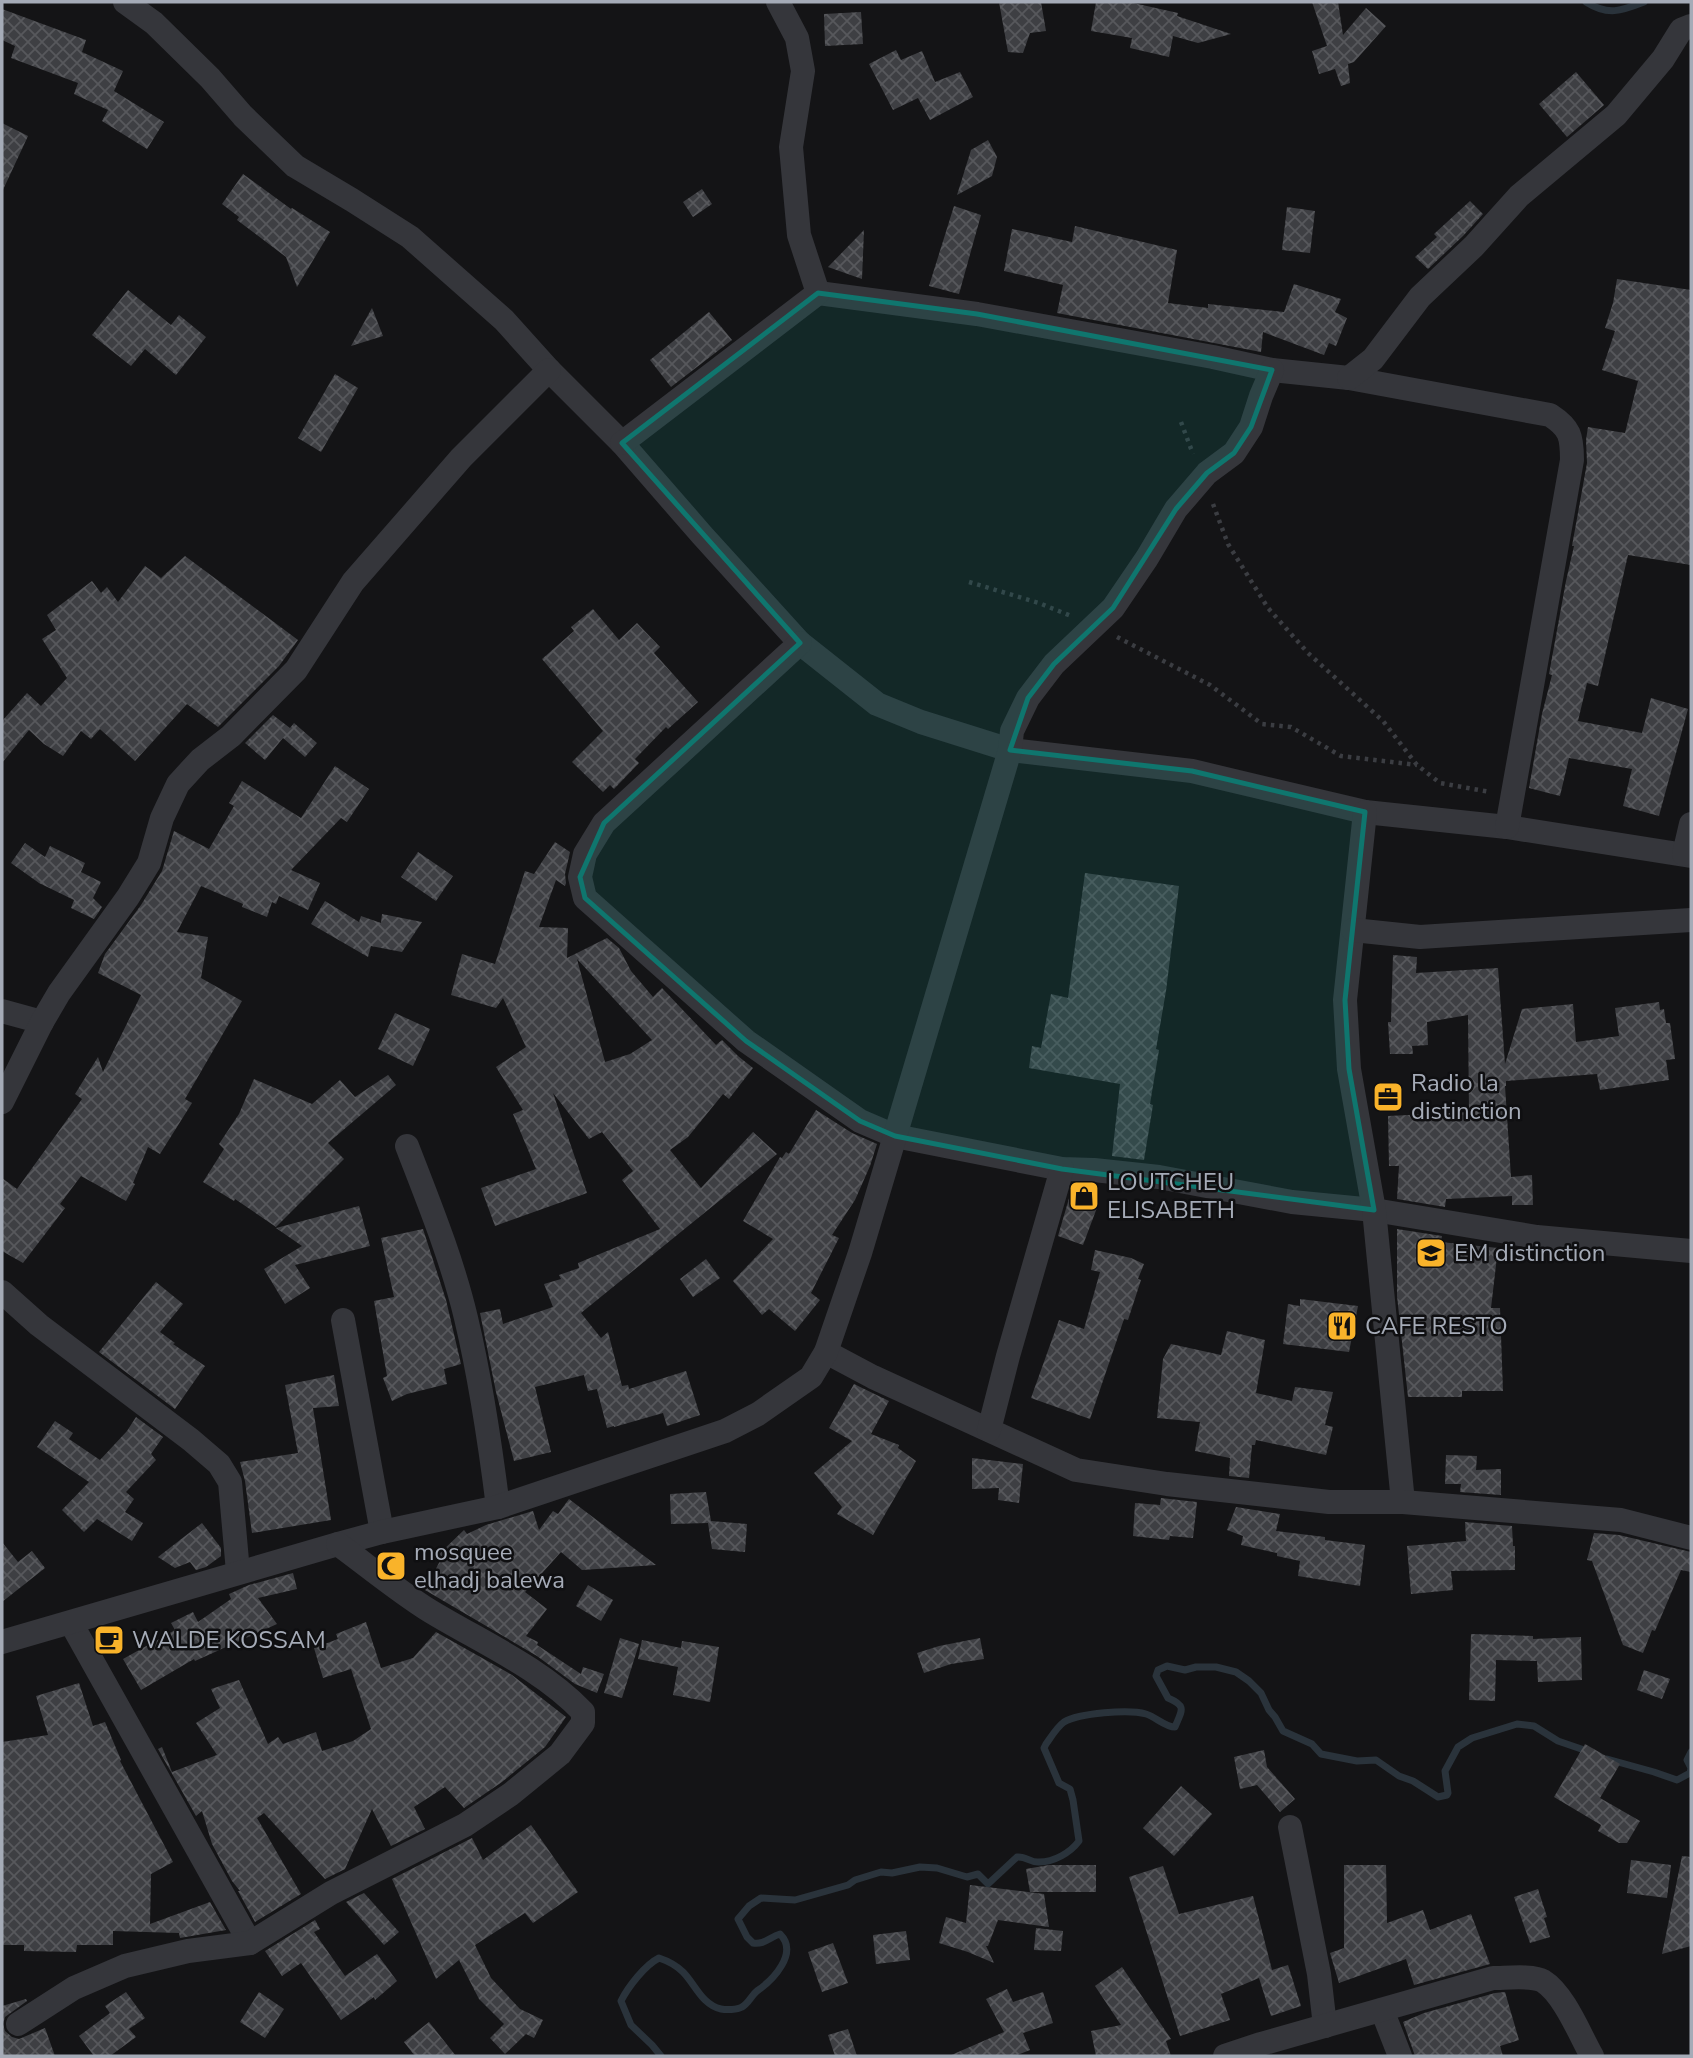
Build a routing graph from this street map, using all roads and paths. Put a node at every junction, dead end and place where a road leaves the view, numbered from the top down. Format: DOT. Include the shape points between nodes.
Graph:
graph roads {
  1 [pos="125,2"];
  2 [pos="778,2"];
  3 [pos="1691,26"];
  4 [pos="818,293"];
  5 [pos="549,370"];
  6 [pos="1272,370"];
  7 [pos="1349,379"];
  8 [pos="1181,422"];
  9 [pos="622,443"];
  10 [pos="1203,480"];
  11 [pos="969,582"];
  12 [pos="1095,626"];
  13 [pos="800,643"];
  14 [pos="1010,750"];
  15 [pos="1417,765"];
  16 [pos="1512,797"];
  17 [pos="1365,812"];
  18 [pos="1691,824"];
  19 [pos="1507,827"];
  20 [pos="1688,855"];
  21 [pos="1691,920"];
  22 [pos="1353,930"];
  23 [pos="2,1011"];
  24 [pos="42,1022"];
  25 [pos="2,1102"];
  26 [pos="895,1136"];
  27 [pos="407,1146"];
  28 [pos="1062,1168"];
  29 [pos="1374,1210"];
  30 [pos="1691,1251"];
  31 [pos="2,1292"];
  32 [pos="342,1320"];
  33 [pos="826,1352"];
  34 [pos="989,1430"];
  35 [pos="1403,1503"];
  36 [pos="498,1507"];
  37 [pos="382,1532"];
  38 [pos="1691,1538"];
  39 [pos="338,1544"];
  40 [pos="238,1572"];
  41 [pos="71,1623"];
  42 [pos="2,1642"];
  43 [pos="1290,1827"];
  44 [pos="250,1943"];
  45 [pos="1382,2010"];
  46 [pos="18,2024"];
  47 [pos="1325,2026"];
  48 [pos="1225,2056"];
  49 [pos="1400,2056"];
  50 [pos="1592,2056"];
  1 -- 5 [label="street" via="154,23 295,166 410,237 504,320"];
  2 -- 4 [label="street" via="797,38 803,71 791,147 799,235"];
  3 -- 7 [label="street" via="1681,30 1616,115 1519,196 1420,297 1373,359"];
  4 -- 6 [label="street" via="977,314"];
  4 -- 9 [label="street"];
  5 -- 9 [label="street"];
  5 -- 24 [label="street" via="461,458 353,582 296,670 178,783 149,863"];
  6 -- 7 [label="street"];
  6 -- 10 [label="street" via="1251,427 1234,453"];
  7 -- 16 [label="street" via="1550,415 1563,424 1572,439"];
  8 -- 10 [label="path"];
  9 -- 13 [label="street"];
  10 -- 12 [label="street" via="1176,509 1113,608"];
  10 -- 15 [label="path" via="1228,544 1268,608 1308,653 1382,720"];
  11 -- 12 [label="path"];
  12 -- 14 [label="street" via="1054,664 1028,698 1012,731"];
  12 -- 15 [label="path" via="1210,685 1262,724 1291,727 1341,756"];
  13 -- 14 [label="street" via="877,704"];
  13 -- 26 [label="street" via="604,822 585,853 580,877 585,898 746,1041 860,1121"];
  14 -- 17 [label="street" via="1192,771"];
  14 -- 26 [label="street"];
  15 -- 16 [label="path" via="1440,783"];
  16 -- 19 [label="street"];
  17 -- 19 [label="street"];
  17 -- 22 [label="street"];
  18 -- 20 [label="street"];
  19 -- 20 [label="street"];
  21 -- 22 [label="street" via="1420,937"];
  22 -- 29 [label="street" via="1345,1000 1349,1069"];
  23 -- 24 [label="street"];
  24 -- 25 [label="street"];
  26 -- 28 [label="street"];
  26 -- 33 [label="street"];
  27 -- 36 [label="street" via="439,1227 466,1316 487,1416"];
  28 -- 29 [label="street" via="1159,1177 1292,1202"];
  28 -- 34 [label="street"];
  29 -- 30 [label="street" via="1537,1237"];
  29 -- 35 [label="street"];
  31 -- 40 [label="street" via="219,1464 230,1482"];
  32 -- 37 [label="street"];
  33 -- 34 [label="street"];
  33 -- 36 [label="street" via="811,1377 725,1431"];
  34 -- 35 [label="street" via="1076,1470 1329,1502"];
  35 -- 38 [label="street" via="1621,1520"];
  36 -- 37 [label="street"];
  37 -- 39 [label="street"];
  39 -- 40 [label="street"];
  39 -- 44 [label="street" via="427,1609 533,1672 583,1712 583,1723 559,1754 511,1794 464,1825 390,1861"];
  40 -- 41 [label="street"];
  41 -- 42 [label="street"];
  41 -- 44 [label="street"];
  43 -- 47 [label="street"];
  44 -- 46 [label="street" via="125,1966 74,1988"];
  45 -- 47 [label="street"];
  45 -- 49 [label="street"];
  45 -- 50 [label="street" via="1493,1978 1542,1980 1559,1997"];
  47 -- 48 [label="street"];
}
